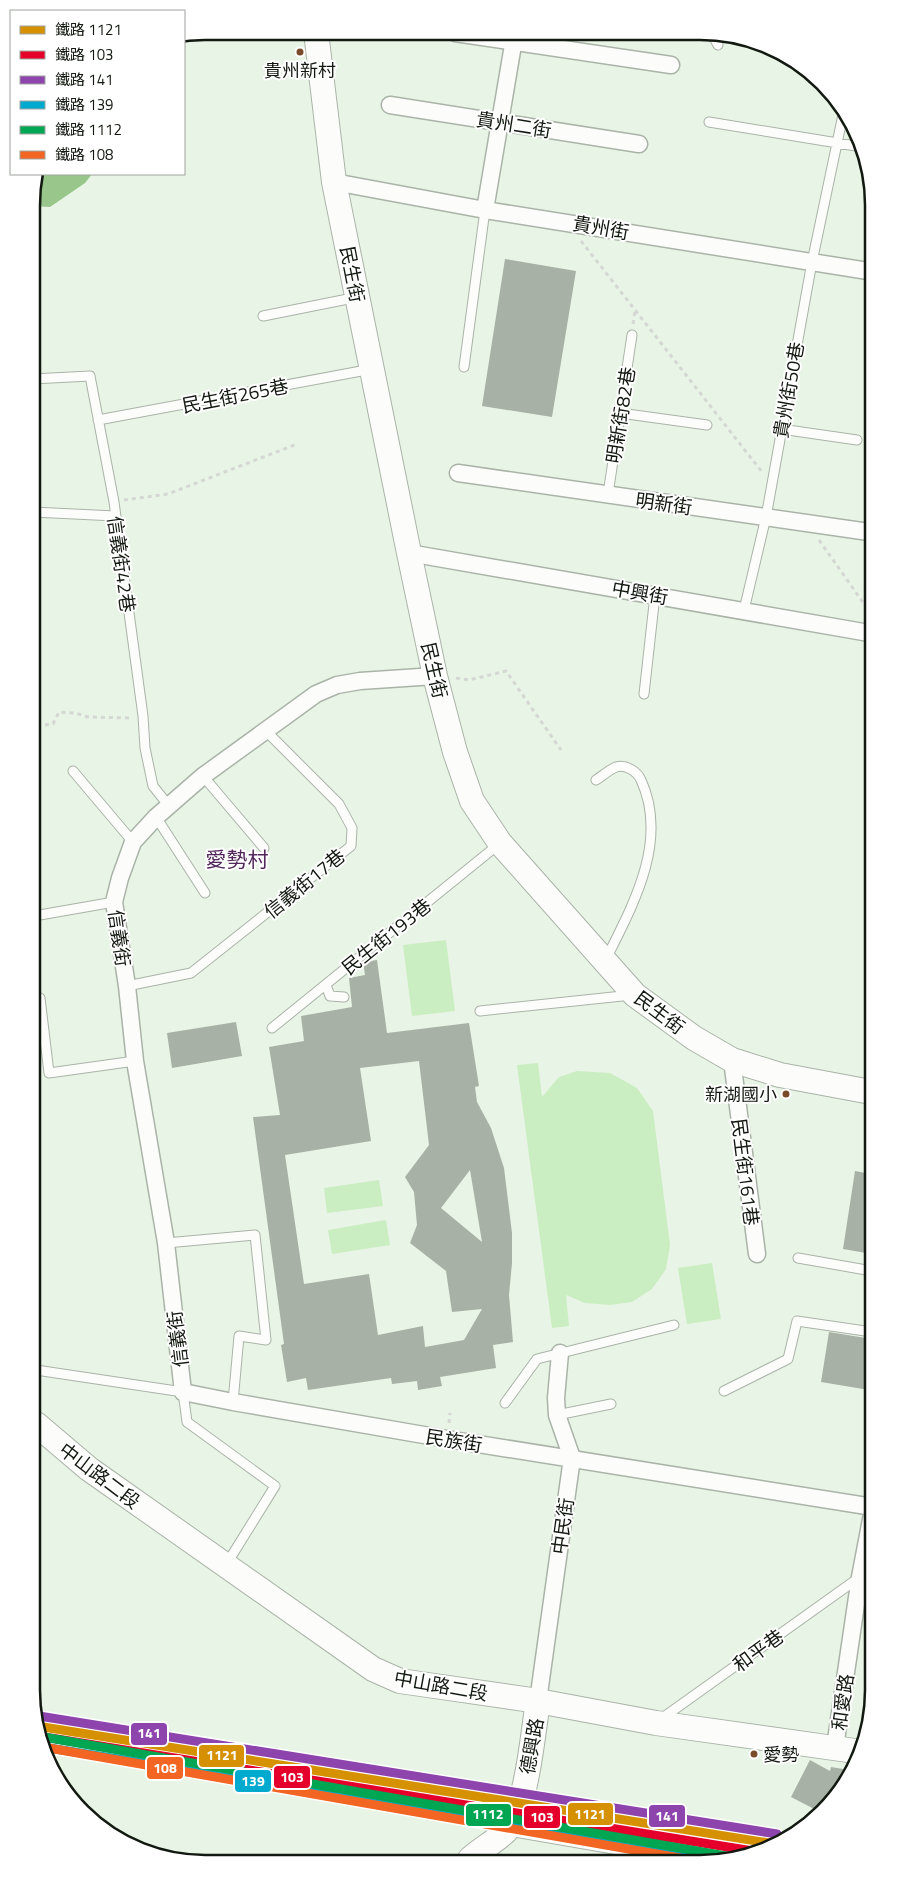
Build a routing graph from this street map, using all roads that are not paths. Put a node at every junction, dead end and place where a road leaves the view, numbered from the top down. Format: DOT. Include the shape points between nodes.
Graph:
graph roads {
  1 [pos="317,40"];
  2 [pos="514,40"];
  3 [pos="532,40"];
  4 [pos="716,41"];
  5 [pos="718,45"];
  6 [pos="671,65"];
  7 [pos="390,105"];
  8 [pos="841,121"];
  9 [pos="500,122"];
  10 [pos="709,122"];
  11 [pos="836,143"];
  12 [pos="639,144"];
  13 [pos="853,145"];
  14 [pos="334,182"];
  15 [pos="485,210"];
  16 [pos="812,262"];
  17 [pos="865,271"];
  18 [pos="358,297"];
  19 [pos="263,316"];
  20 [pos="632,335"];
  21 [pos="464,368"];
  22 [pos="372,369"];
  23 [pos="40,379"];
  24 [pos="620,413"];
  25 [pos="98,420"];
  26 [pos="706,425"];
  27 [pos="781,429"];
  28 [pos="857,440"];
  29 [pos="458,473"];
  30 [pos="608,494"];
  31 [pos="40,512"];
  32 [pos="115,516"];
  33 [pos="766,517"];
  34 [pos="865,531"];
  35 [pos="410,553"];
  36 [pos="655,595"];
  37 [pos="744,610"];
  38 [pos="865,633"];
  39 [pos="436,676"];
  40 [pos="644,694"];
  41 [pos="265,730"];
  42 [pos="73,771"];
  43 [pos="203,776"];
  44 [pos="596,780"];
  45 [pos="168,806"];
  46 [pos="156,817"];
  47 [pos="133,842"];
  48 [pos="500,843"];
  49 [pos="264,848"];
  50 [pos="205,893"];
  51 [pos="114,902"];
  52 [pos="40,915"];
  53 [pos="605,961"];
  54 [pos="326,985"];
  55 [pos="127,986"];
  56 [pos="635,995"];
  57 [pos="40,998"];
  58 [pos="344,998"];
  59 [pos="480,1011"];
  60 [pos="272,1028"];
  61 [pos="732,1060"];
  62 [pos="135,1061"];
  63 [pos="865,1091"];
  64 [pos="166,1243"];
  65 [pos="756,1254"];
  66 [pos="798,1258"];
  67 [pos="865,1270"];
  68 [pos="674,1324"];
  69 [pos="865,1331"];
  70 [pos="560,1353"];
  71 [pos="40,1371"];
  72 [pos="724,1391"];
  73 [pos="183,1392"];
  74 [pos="233,1402"];
  75 [pos="505,1402"];
  76 [pos="611,1404"];
  77 [pos="557,1415"];
  78 [pos="40,1427"];
  79 [pos="572,1458"];
  80 [pos="865,1507"];
  81 [pos="865,1550"];
  82 [pos="226,1566"];
  83 [pos="860,1577"];
  84 [pos="538,1701"];
  85 [pos="656,1723"];
  86 [pos="835,1748"];
  87 [pos="853,1751"];
  88 [pos="506,1831"];
  89 [pos="475,1855"];
  90 [pos="647,1855"];
  1 -- 14 [label="street, 民生街"];
  2 -- 9 [label="street"];
  3 -- 6 [label="street"];
  4 -- 5 [label="lane"];
  7 -- 9 [label="street, 貴州二街"];
  8 -- 11 [label="lane, 貴州街50巷"];
  9 -- 12 [label="street, 貴州二街"];
  9 -- 15 [label="street"];
  10 -- 11 [label="lane"];
  11 -- 13 [label="lane"];
  11 -- 16 [label="lane, 貴州街50巷"];
  14 -- 15 [label="street, 貴州街"];
  14 -- 18 [label="street, 民生街"];
  15 -- 16 [label="street, 貴州街"];
  15 -- 21 [label="lane"];
  16 -- 17 [label="street, 貴州街"];
  16 -- 27 [label="lane, 貴州街50巷"];
  18 -- 19 [label="lane"];
  18 -- 22 [label="street, 民生街"];
  20 -- 24 [label="lane, 明新街82巷"];
  22 -- 25 [label="lane, 民生街265巷"];
  22 -- 35 [label="street, 民生街"];
  23 -- 25 [label="lane, 信義街42巷" via="90,376"];
  24 -- 26 [label="lane"];
  24 -- 30 [label="lane, 明新街82巷"];
  25 -- 32 [label="lane, 信義街42巷"];
  27 -- 28 [label="lane"];
  27 -- 33 [label="lane, 貴州街50巷"];
  29 -- 30 [label="street, 明新街"];
  30 -- 33 [label="street, 明新街"];
  31 -- 32 [label="lane"];
  32 -- 45 [label="lane, 信義街42巷" via="143,716 144,748 153,786"];
  33 -- 34 [label="street, 明新街"];
  33 -- 37 [label="lane, 貴州街50巷"];
  35 -- 36 [label="street, 中興街"];
  35 -- 39 [label="street, 民生街"];
  36 -- 37 [label="street, 中興街"];
  36 -- 40 [label="lane"];
  37 -- 38 [label="street, 中興街"];
  39 -- 41 [label="street, 信義街" via="338,685 316,694"];
  39 -- 48 [label="street, 民生街" via="455,752 472,801"];
  41 -- 43 [label="street, 信義街"];
  41 -- 55 [label="lane, 信義街17巷" via="339,804 352,828 351,846 191,973"];
  42 -- 47 [label="lane"];
  43 -- 45 [label="street, 信義街"];
  43 -- 49 [label="lane"];
  44 -- 53 [label="lane" via="616,767 630,768 638,774 644,786 650,818 650,843 642,879 631,910"];
  45 -- 46 [label="street, 信義街"];
  46 -- 47 [label="street, 信義街"];
  46 -- 50 [label="lane"];
  47 -- 51 [label="street, 信義街"];
  48 -- 53 [label="street, 民生街"];
  48 -- 54 [label="lane, 民生街193巷"];
  51 -- 52 [label="lane"];
  51 -- 55 [label="street, 信義街"];
  53 -- 56 [label="street, 民生街"];
  54 -- 58 [label="lane" via="330,996"];
  54 -- 60 [label="lane, 民生街193巷"];
  55 -- 62 [label="street, 信義街"];
  56 -- 59 [label="lane"];
  56 -- 61 [label="street, 民生街" via="694,1038"];
  57 -- 62 [label="lane" via="48,1074"];
  61 -- 63 [label="street, 民生街" via="780,1076"];
  61 -- 65 [label="street, 民生街161巷"];
  62 -- 64 [label="street, 信義街"];
  64 -- 73 [label="street, 信義街"];
  64 -- 74 [label="lane" via="255,1235 266,1340 239,1336"];
  66 -- 67 [label="lane"];
  68 -- 70 [label="lane"];
  69 -- 72 [label="lane" via="797,1321 788,1359"];
  70 -- 75 [label="lane" via="537,1359"];
  70 -- 77 [label="street, 中民街"];
  71 -- 73 [label="lane, 民族街"];
  73 -- 74 [label="street, 民族街"];
  73 -- 82 [label="lane" via="187,1422 275,1486"];
  74 -- 79 [label="street, 民族街"];
  76 -- 77 [label="lane"];
  77 -- 79 [label="street, 中民街"];
  78 -- 82 [label="street, 中山路二段" via="89,1469"];
  79 -- 80 [label="street, 民族街"];
  79 -- 84 [label="street, 中民街"];
  81 -- 83 [label="street, 和愛路"];
  82 -- 84 [label="street, 中山路二段" via="373,1670 400,1681"];
  83 -- 85 [label="lane, 和平巷"];
  83 -- 86 [label="street, 和愛路"];
  84 -- 85 [label="street, 中山路二段"];
  84 -- 88 [label="street, 德興路" via="520,1804"];
  85 -- 86 [label="street, 中山路二段"];
  86 -- 87 [label="street, 中山路二段"];
  88 -- 89 [label="street, 德興路"];
  88 -- 90 [label="lane"];
}
